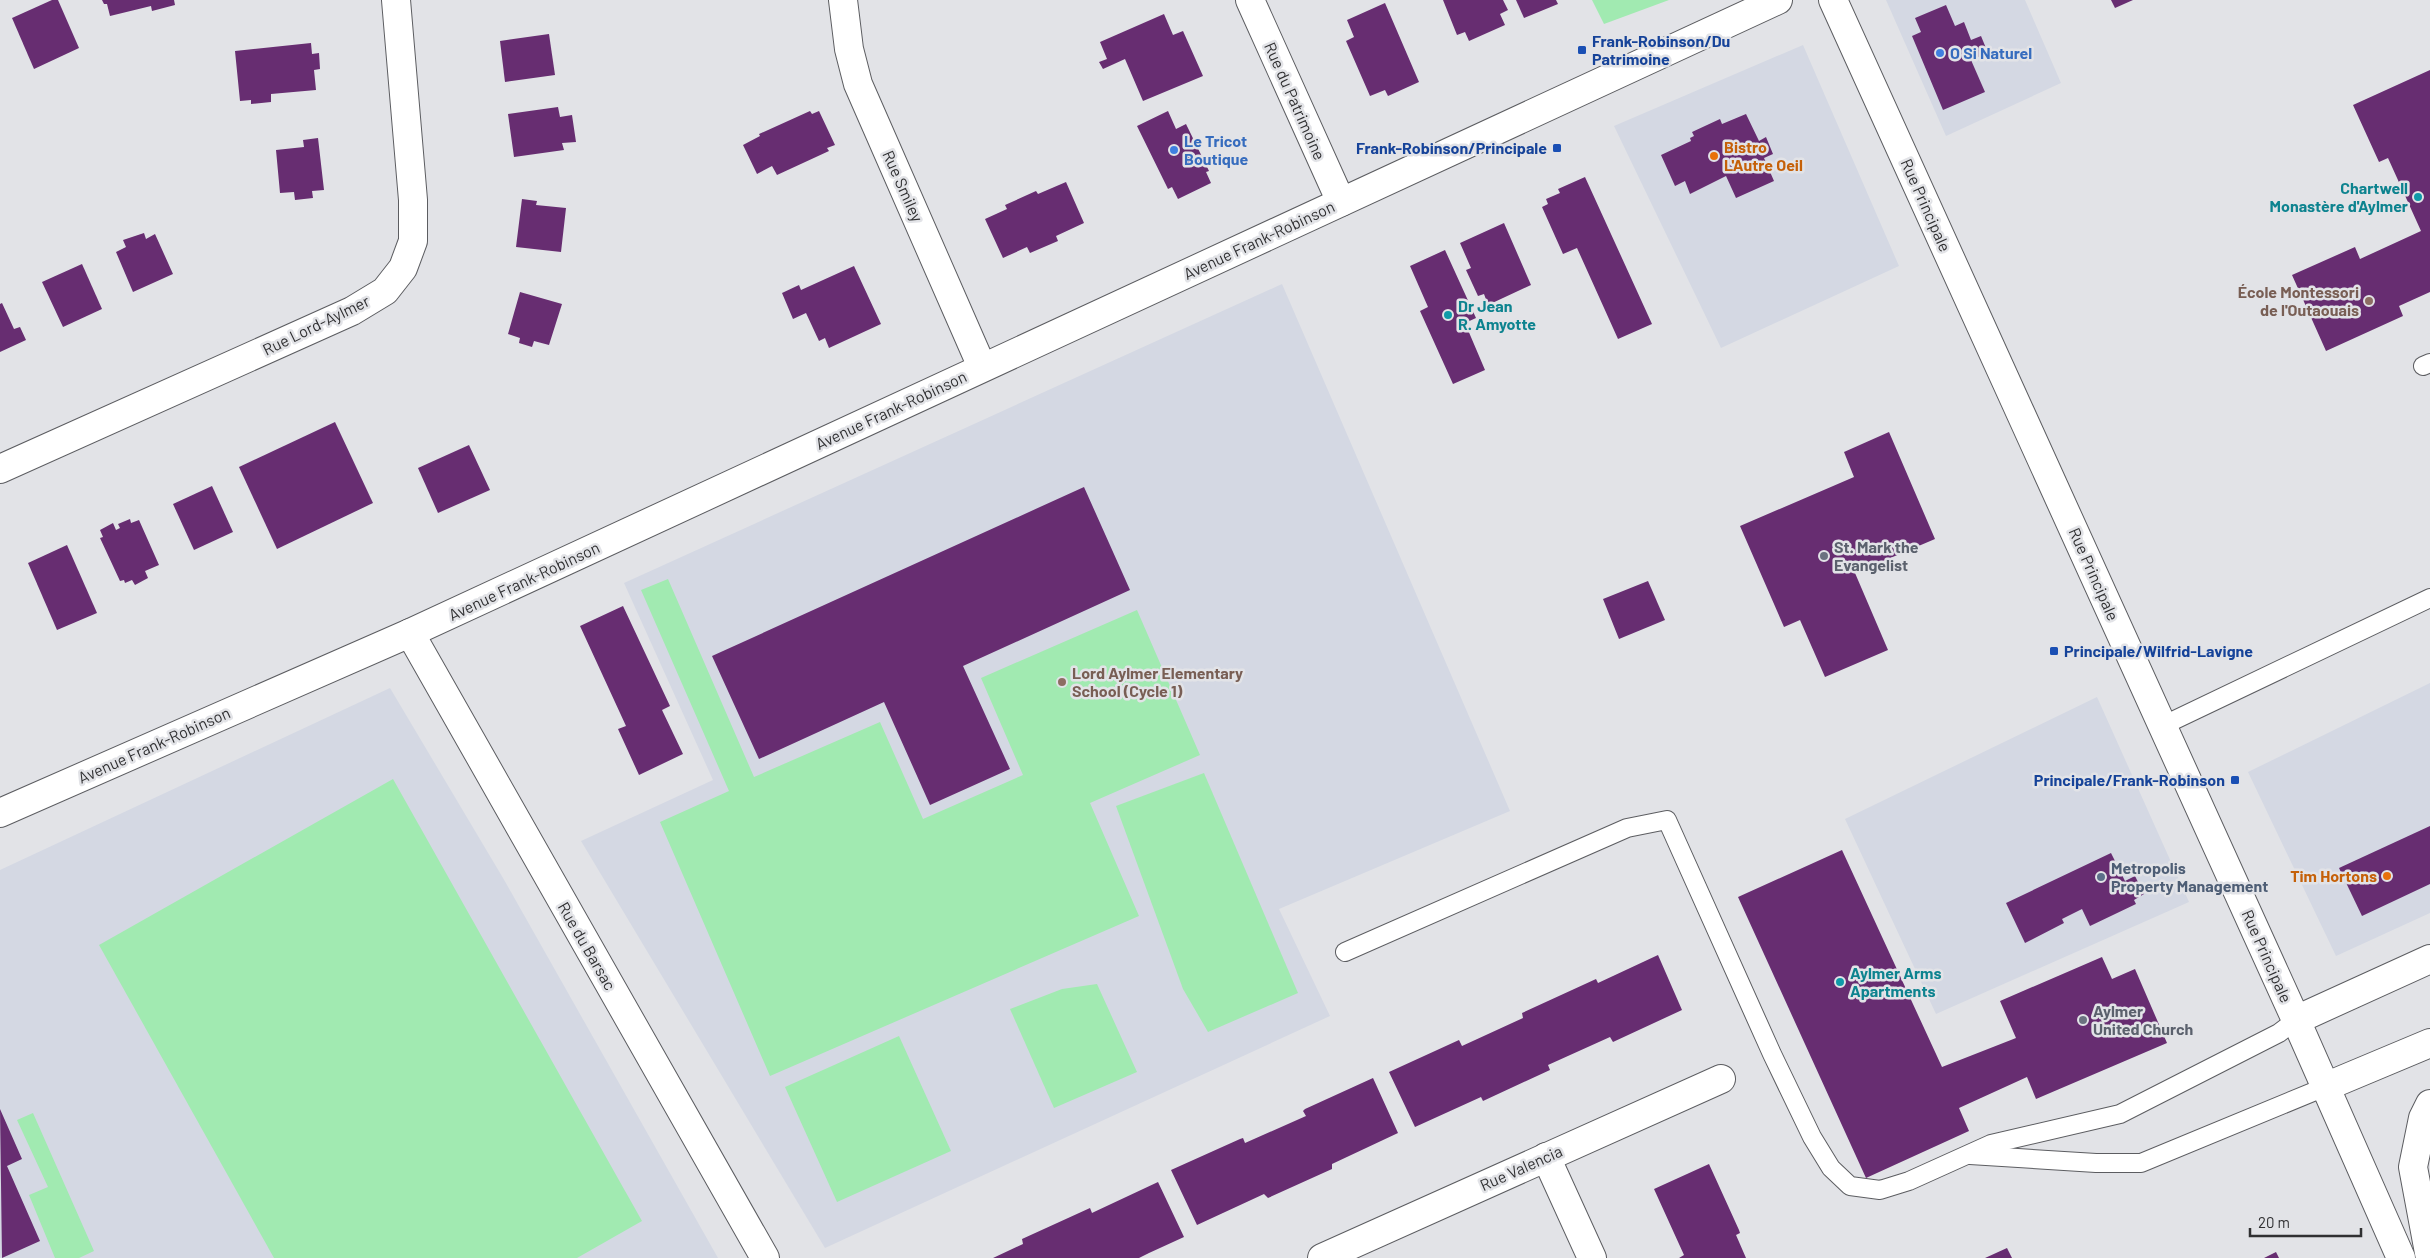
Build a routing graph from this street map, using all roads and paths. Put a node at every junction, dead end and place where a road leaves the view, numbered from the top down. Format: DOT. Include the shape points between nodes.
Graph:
graph roads {
  1 [pos="396,0"];
  2 [pos="843,0"];
  3 [pos="1250,0"];
  4 [pos="1778,0"];
  5 [pos="1833,0"];
  6 [pos="1341,202"];
  7 [pos="982,367"];
  8 [pos="0,469"];
  9 [pos="2430,598"];
  10 [pos="410,634"];
  11 [pos="2162,726"];
  12 [pos="0,812"];
  13 [pos="1345,952"];
  14 [pos="2430,959"];
  15 [pos="2296,1020"];
  16 [pos="2430,1043"];
  17 [pos="1721,1079"];
  18 [pos="2325,1086"];
  19 [pos="2430,1104"];
  20 [pos="1964,1154"];
  21 [pos="1546,1157"];
  22 [pos="765,1258"];
  23 [pos="1322,1258"];
  24 [pos="1592,1258"];
  25 [pos="2401,1258"];
  26 [pos="2430,1258"];
  1 -- 8 [label="main road, Rue Lord-Aylmer" via="414,241 403,268 385,291 352,311"];
  2 -- 7 [label="main road, Rue Smiley" via="849,49 858,84"];
  3 -- 6 [label="main road, Rue du Patrimoine"];
  4 -- 6 [label="main road, Avenue Frank-Robinson"];
  5 -- 11 [label="main road, Rue Principale"];
  6 -- 7 [label="main road, Avenue Frank-Robinson"];
  7 -- 10 [label="main road, Avenue Frank-Robinson"];
  9 -- 11 [label="lane"];
  10 -- 12 [label="main road, Avenue Frank-Robinson"];
  10 -- 22 [label="main road, Rue du Barsac"];
  11 -- 15 [label="main road, Rue Principale"];
  13 -- 20 [label="lane" via="1627,828 1667,820 1772,1054 1812,1137 1832,1168 1850,1186 1880,1190 1909,1181"];
  14 -- 15 [label="main road"];
  15 -- 18 [label="main road, Rue Principale"];
  15 -- 20 [label="lane" via="2279,1033 2120,1114 1991,1144"];
  16 -- 18 [label="main road"];
  17 -- 21 [label="main road, Rue Valencia"];
  18 -- 20 [label="lane" via="2141,1162 2076,1162"];
  18 -- 25 [label="main road, Rue Principale"];
  19 -- 26 [label="main road" via="2423,1118 2413,1167"];
  21 -- 23 [label="main road, Rue Valencia"];
  21 -- 24 [label="main road"];
}
